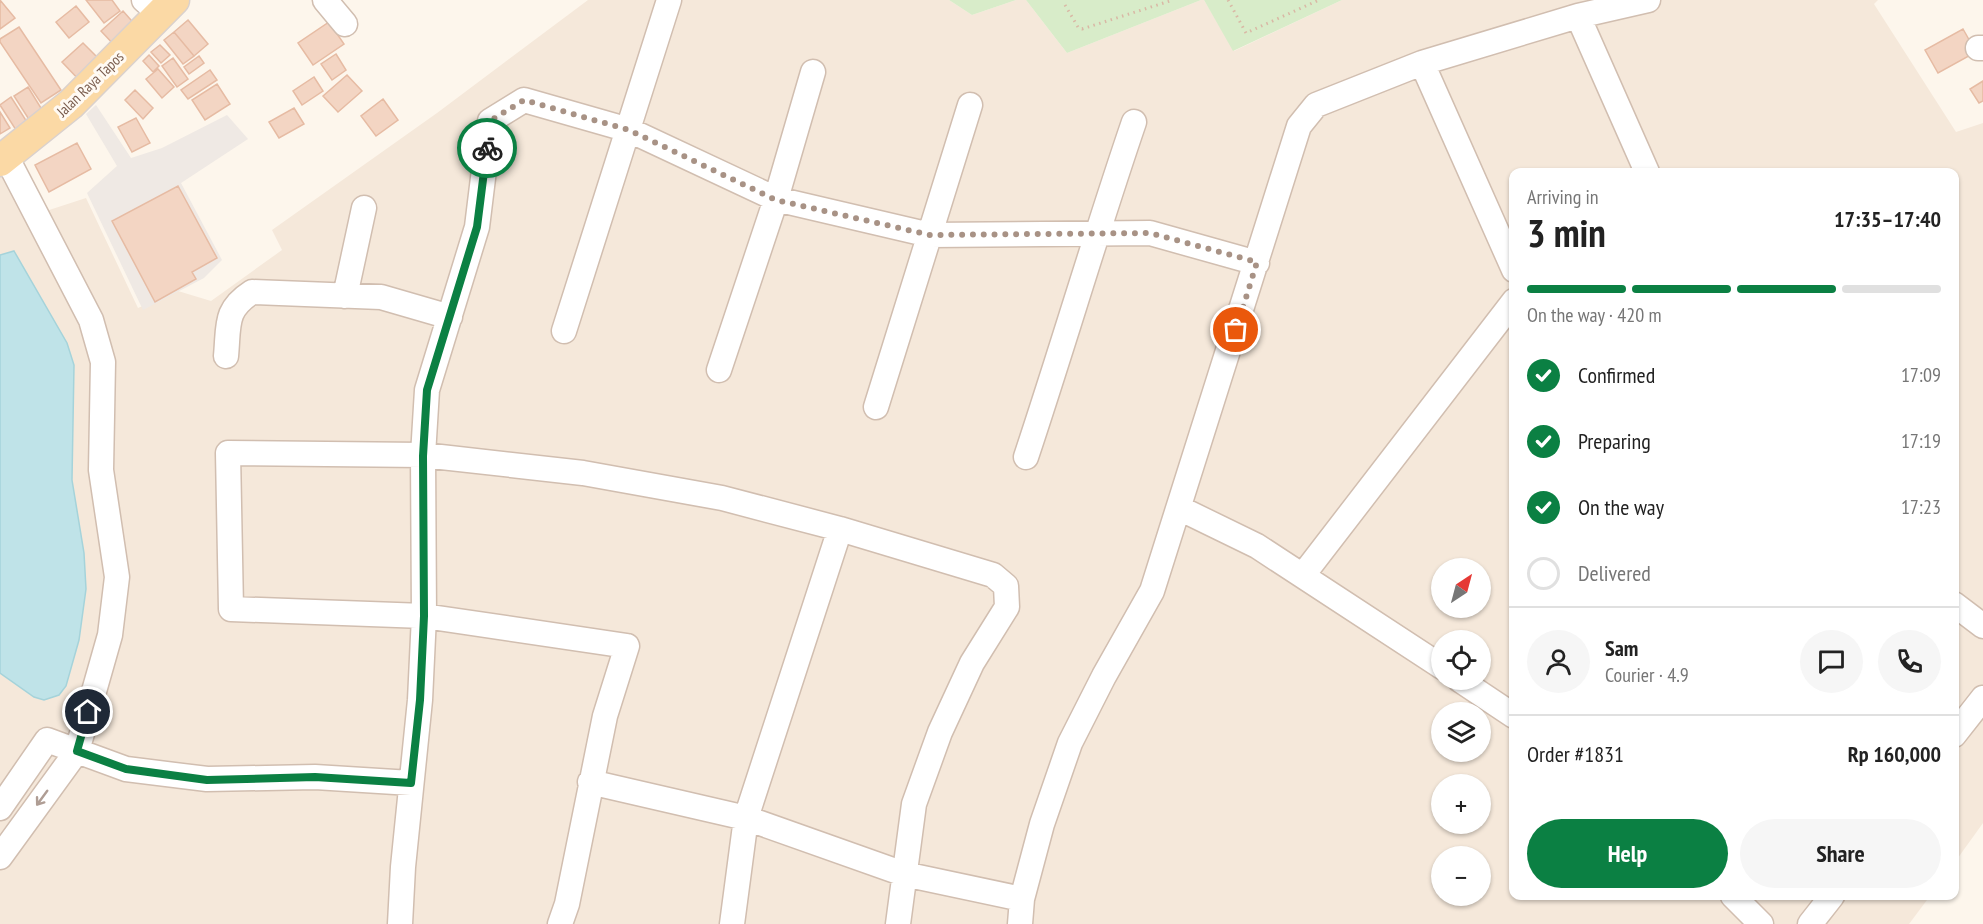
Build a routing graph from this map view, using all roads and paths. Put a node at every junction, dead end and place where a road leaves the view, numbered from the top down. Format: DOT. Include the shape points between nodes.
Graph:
graph roads {
  1 [pos="325,0"];
  2 [pos="669,0"];
  3 [pos="1173,0"];
  4 [pos="1228,0"];
  5 [pos="1319,0"];
  6 [pos="1648,0"];
  7 [pos="160,5"];
  8 [pos="1065,5"];
  9 [pos="1578,16"];
  10 [pos="345,24"];
  11 [pos="1422,63"];
  12 [pos="813,72"];
  13 [pos="970,105"];
  14 [pos="1134,122"];
  15 [pos="629,130"];
  16 [pos="6,163"];
  17 [pos="1645,168"];
  18 [pos="776,200"];
  19 [pos="364,208"];
  20 [pos="1095,234"];
  21 [pos="930,235"];
  22 [pos="1509,259"];
  23 [pos="1257,262"];
  24 [pos="345,296"];
  25 [pos="1509,307"];
  26 [pos="450,317"];
  27 [pos="564,331"];
  28 [pos="226,356"];
  29 [pos="719,370"];
  30 [pos="876,407"];
  31 [pos="423,456"];
  32 [pos="1026,457"];
  33 [pos="1179,508"];
  34 [pos="840,529"];
  35 [pos="1303,575"];
  36 [pos="1959,608"];
  37 [pos="424,616"];
  38 [pos="1983,626"];
  39 [pos="1431,660"];
  40 [pos="1475,690"];
  41 [pos="1983,698"];
  42 [pos="1509,713"];
  43 [pos="1959,729"];
  44 [pos="77,751"];
  45 [pos="590,782"];
  46 [pos="411,783"];
  47 [pos="0,808"];
  48 [pos="746,818"];
  49 [pos="0,857"];
  50 [pos="904,874"];
  51 [pos="1023,899"];
  52 [pos="1737,900"];
  53 [pos="1829,900"];
  54 [pos="400,924"];
  55 [pos="560,924"];
  56 [pos="732,924"];
  57 [pos="898,924"];
  58 [pos="1020,924"];
  59 [pos="1761,924"];
  60 [pos="1810,924"];
  1 -- 10 [label="street"];
  2 -- 15 [label="street"];
  3 -- 8 [label="path" via="1082,29"];
  4 -- 5 [label="path" via="1246,33"];
  6 -- 9 [label="street"];
  7 -- 16 [label="main road, Jalan Raya Tapos" via="72,104"];
  9 -- 11 [label="street"];
  9 -- 17 [label="street"];
  11 -- 22 [label="street"];
  11 -- 23 [label="street" via="1316,105 1299,126"];
  12 -- 18 [label="street"];
  13 -- 21 [label="street"];
  14 -- 20 [label="street"];
  15 -- 18 [label="street"];
  15 -- 26 [label="street" via="524,100 490,121 477,227"];
  15 -- 27 [label="street"];
  16 -- 44 [label="street" via="92,320 103,362 101,470 117,577 110,635"];
  18 -- 21 [label="street"];
  18 -- 29 [label="street"];
  19 -- 24 [label="street"];
  20 -- 21 [label="street"];
  20 -- 23 [label="street" via="1150,233"];
  20 -- 32 [label="street" via="1081,292"];
  21 -- 30 [label="street"];
  23 -- 33 [label="street"];
  24 -- 26 [label="street" via="381,297"];
  24 -- 28 [label="street" via="252,292 236,302 230,315"];
  25 -- 35 [label="street"];
  26 -- 31 [label="street" via="427,390"];
  31 -- 34 [label="street" via="595,475 722,498"];
  31 -- 37 [label="street"];
  31 -- 37 [label="street" via="228,453 231,609"];
  33 -- 35 [label="street" via="1257,546"];
  33 -- 51 [label="street" via="1152,591 1070,743 1042,824"];
  34 -- 48 [label="street"];
  34 -- 50 [label="street" via="993,575 1006,586 1007,607 972,663 940,732 914,804"];
  35 -- 39 [label="street"];
  36 -- 38 [label="street"];
  37 -- 45 [label="street" via="627,646 604,716"];
  37 -- 46 [label="street"];
  40 -- 42 [label="street"];
  41 -- 43 [label="street"];
  44 -- 46 [label="street" via="126,769 207,780 315,777"];
  44 -- 47 [label="street" via="47,740"];
  44 -- 49 [label="street, one-way"];
  45 -- 48 [label="street"];
  45 -- 55 [label="street"];
  46 -- 54 [label="street"];
  48 -- 50 [label="street"];
  48 -- 56 [label="street"];
  50 -- 51 [label="street"];
  50 -- 57 [label="street"];
  51 -- 58 [label="street"];
  52 -- 59 [label="street"];
  53 -- 60 [label="street"];
}
